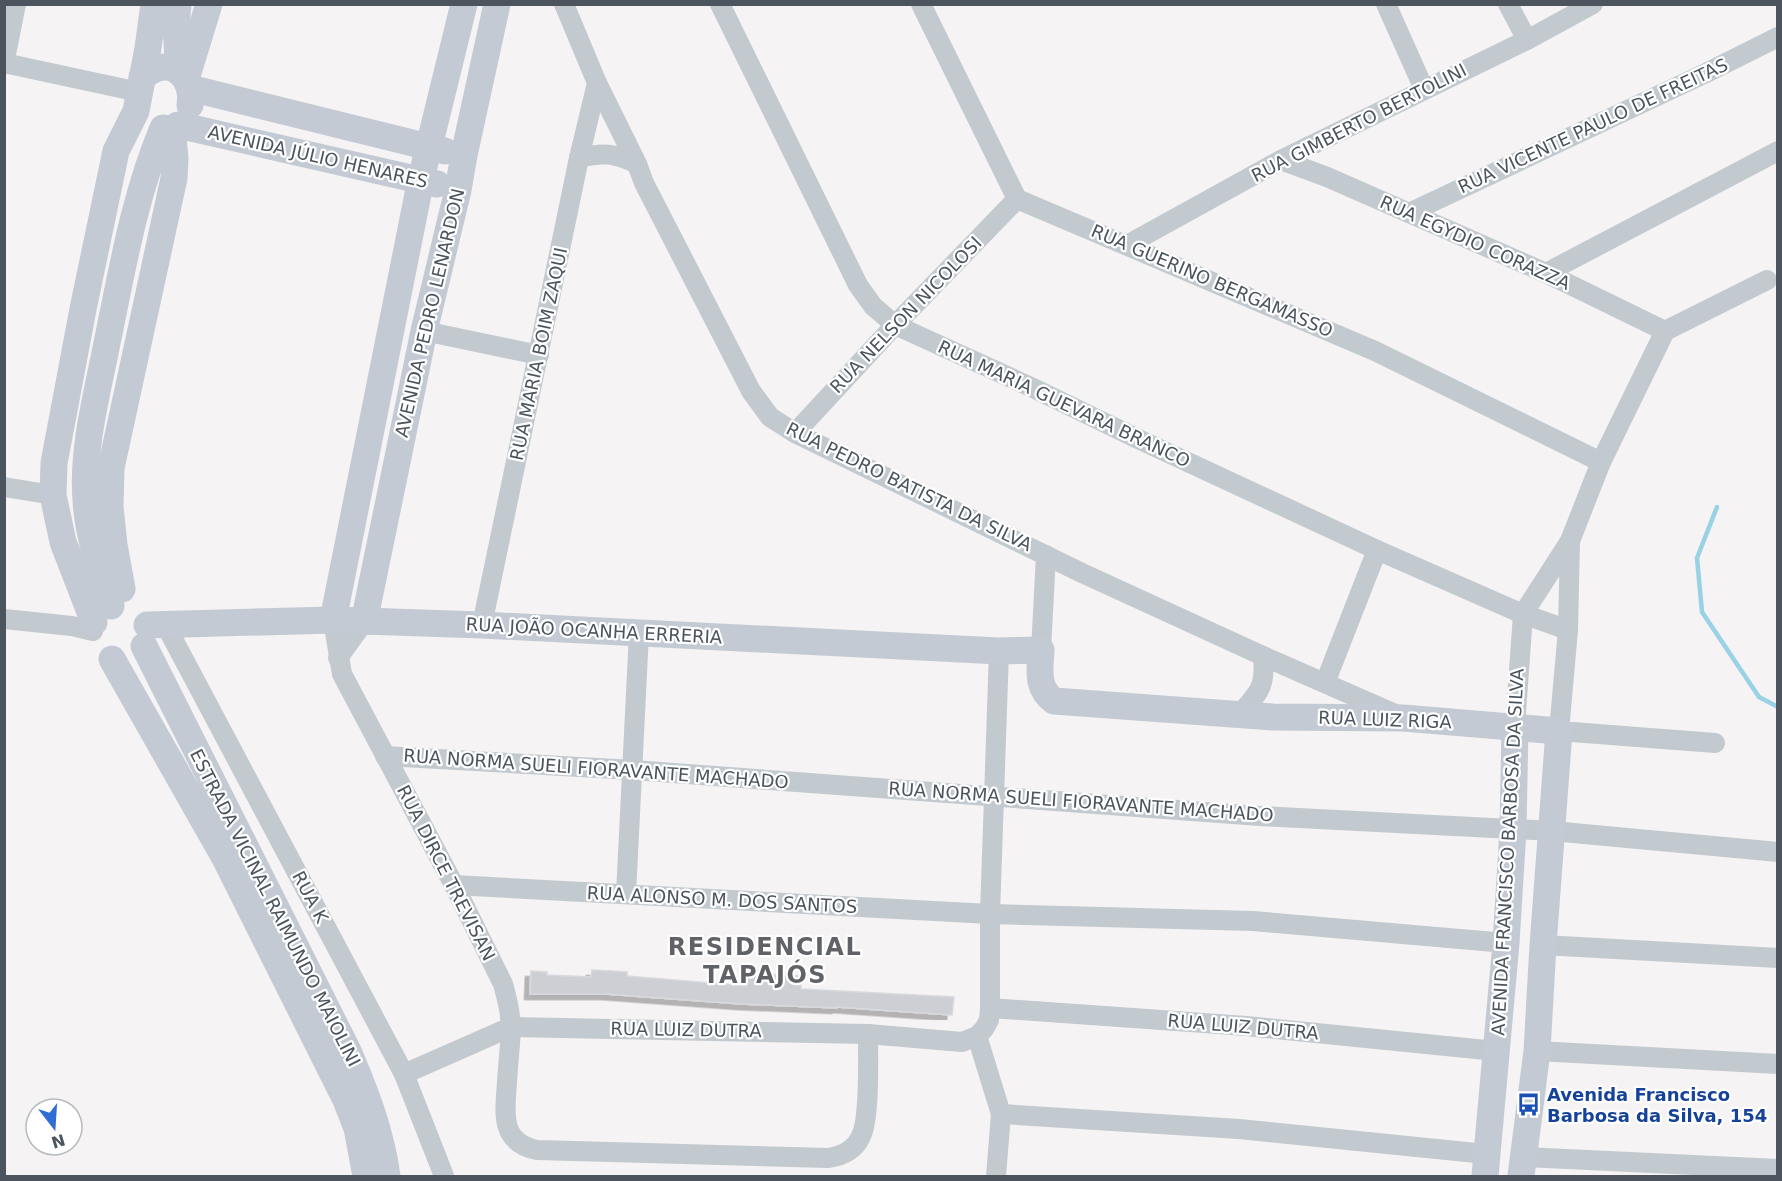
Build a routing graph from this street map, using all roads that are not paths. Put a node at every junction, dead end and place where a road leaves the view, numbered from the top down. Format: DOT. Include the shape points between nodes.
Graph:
graph roads {
  1 [pos="16,4"];
  2 [pos="154,4"];
  3 [pos="178,4"];
  4 [pos="209,4"];
  5 [pos="464,4"];
  6 [pos="497,4"];
  7 [pos="720,4"];
  8 [pos="921,4"];
  9 [pos="1386,4"];
  10 [pos="1508,4"];
  11 [pos="1593,4"];
  12 [pos="562,5"];
  13 [pos="1778,37"];
  14 [pos="1527,40"];
  15 [pos="5,64"];
  16 [pos="185,80"];
  17 [pos="597,83"];
  18 [pos="1424,89"];
  19 [pos="139,93"];
  20 [pos="171,127"];
  21 [pos="429,146"];
  22 [pos="1778,152"];
  23 [pos="464,156"];
  24 [pos="579,158"];
  25 [pos="1281,160"];
  26 [pos="637,164"];
  27 [pos="421,179"];
  28 [pos="458,190"];
  29 [pos="1017,199"];
  30 [pos="1408,213"];
  31 [pos="1128,245"];
  32 [pos="1546,273"];
  33 [pos="1767,280"];
  34 [pos="895,325"];
  35 [pos="1665,331"];
  36 [pos="424,332"];
  37 [pos="539,355"];
  38 [pos="795,433"];
  39 [pos="1601,462"];
  40 [pos="4,487"];
  41 [pos="53,495"];
  42 [pos="1570,541"];
  43 [pos="1377,550"];
  44 [pos="1046,555"];
  45 [pos="1523,614"];
  46 [pos="106,616"];
  47 [pos="4,619"];
  48 [pos="333,620"];
  49 [pos="364,622"];
  50 [pos="482,625"];
  51 [pos="1569,630"];
  52 [pos="152,632"];
  53 [pos="639,633"];
  54 [pos="1041,650"];
  55 [pos="999,651"];
  56 [pos="1263,656"];
  57 [pos="112,658"];
  58 [pos="338,658"];
  59 [pos="1325,683"];
  60 [pos="1239,715"];
  61 [pos="1403,718"];
  62 [pos="1515,727"];
  63 [pos="1559,731"];
  64 [pos="1715,743"];
  65 [pos="385,756"];
  66 [pos="633,770"];
  67 [pos="994,796"];
  68 [pos="1513,830"];
  69 [pos="1552,831"];
  70 [pos="1778,852"];
  71 [pos="454,885"];
  72 [pos="626,894"];
  73 [pos="990,914"];
  74 [pos="1506,943"];
  75 [pos="1543,945"];
  76 [pos="1778,958"];
  77 [pos="990,1008"];
  78 [pos="511,1027"];
  79 [pos="868,1034"];
  80 [pos="977,1036"];
  81 [pos="1496,1051"];
  82 [pos="1537,1051"];
  83 [pos="1778,1065"];
  84 [pos="404,1074"];
  85 [pos="1001,1114"];
  86 [pos="1486,1165"];
  87 [pos="1522,1167"];
  88 [pos="1778,1169"];
  89 [pos="366,1176"];
  90 [pos="387,1176"];
  91 [pos="444,1176"];
  92 [pos="996,1176"];
  1 -- 15 [label="street"];
  2 -- 19 [label="street"];
  3 -- 16 [label="street" via="176,27"];
  4 -- 16 [label="street"];
  5 -- 21 [label="street, AVENIDA PEDRO LENARDON"];
  6 -- 23 [label="street, AVENIDA PEDRO LENARDON"];
  7 -- 34 [label="street, RUA MARIA GUEVARA BRANCO" via="858,285 873,306"];
  8 -- 29 [label="street"];
  9 -- 18 [label="street"];
  10 -- 14 [label="street"];
  11 -- 14 [label="street, RUA GIMBERTO BERTOLINI"];
  12 -- 17 [label="street, RUA PEDRO BATISTA DA SILVA"];
  13 -- 30 [label="street, RUA VICENTE PAULO DE FREITAS"];
  14 -- 18 [label="street, RUA GIMBERTO BERTOLINI"];
  15 -- 19 [label="street"];
  16 -- 19 [label="street" via="164,67 153,70"];
  16 -- 20 [label="street" via="192,98 190,107"];
  16 -- 21 [label="street, AVENIDA JÚLIO HENARES"];
  17 -- 24 [label="street, RUA MARIA BOIM ZAQUI"];
  17 -- 26 [label="street, RUA PEDRO BATISTA DA SILVA"];
  18 -- 25 [label="street, RUA GIMBERTO BERTOLINI"];
  19 -- 20 [label="street" via="144,121"];
  19 -- 41 [label="street" via="116,151 54,463"];
  20 -- 27 [label="street, AVENIDA JÚLIO HENARES"];
  20 -- 46 [label="street" via="150,159 133,220 85,463 88,531"];
  21 -- 23 [label="street, AVENIDA JÚLIO HENARES"];
  21 -- 27 [label="street, AVENIDA PEDRO LENARDON"];
  22 -- 32 [label="street"];
  23 -- 28 [label="street, AVENIDA PEDRO LENARDON"];
  24 -- 26 [label="street" via="606,154"];
  24 -- 37 [label="street, RUA MARIA BOIM ZAQUI"];
  25 -- 30 [label="street, RUA EGYDIO CORAZZA"];
  25 -- 31 [label="street, RUA GIMBERTO BERTOLINI"];
  26 -- 38 [label="street, RUA PEDRO BATISTA DA SILVA" via="751,391 770,417"];
  27 -- 28 [label="street, AVENIDA JÚLIO HENARES"];
  27 -- 48 [label="street, AVENIDA PEDRO LENARDON"];
  28 -- 36 [label="street, AVENIDA PEDRO LENARDON"];
  29 -- 31 [label="street, RUA GUERINO BERGAMASSO"];
  29 -- 34 [label="street, RUA NELSON NICOLOSI"];
  30 -- 32 [label="street, RUA EGYDIO CORAZZA"];
  31 -- 39 [label="street, RUA GUERINO BERGAMASSO" via="1375,351"];
  32 -- 35 [label="street, RUA EGYDIO CORAZZA"];
  33 -- 35 [label="street"];
  34 -- 38 [label="street, RUA NELSON NICOLOSI"];
  34 -- 43 [label="street, RUA MARIA GUEVARA BRANCO"];
  35 -- 39 [label="street, AVENIDA FRANCISCO BARBOSA DA SILVA"];
  36 -- 37 [label="street"];
  36 -- 49 [label="street, AVENIDA PEDRO LENARDON"];
  37 -- 50 [label="street, RUA MARIA BOIM ZAQUI"];
  38 -- 44 [label="street, RUA PEDRO BATISTA DA SILVA"];
  39 -- 42 [label="street, AVENIDA FRANCISCO BARBOSA DA SILVA"];
  40 -- 41 [label="street"];
  41 -- 46 [label="street" via="63,542"];
  42 -- 45 [label="street, AVENIDA FRANCISCO BARBOSA DA SILVA"];
  42 -- 51 [label="street, AVENIDA FRANCISCO BARBOSA DA SILVA"];
  43 -- 45 [label="street, RUA MARIA GUEVARA BRANCO"];
  43 -- 59 [label="street"];
  44 -- 54 [label="street"];
  44 -- 56 [label="street, RUA PEDRO BATISTA DA SILVA"];
  45 -- 51 [label="street, RUA MARIA GUEVARA BRANCO"];
  45 -- 62 [label="street, AVENIDA FRANCISCO BARBOSA DA SILVA"];
  46 -- 47 [label="street" via="72,626"];
  46 -- 52 [label="street" via="135,608"];
  46 -- 57 [label="street" via="95,643"];
  48 -- 49 [label="street, RUA JOÃO OCANHA ERRERIA"];
  48 -- 52 [label="street, RUA JOÃO OCANHA ERRERIA"];
  48 -- 58 [label="street, RUA DIRCE TREVISAN"];
  49 -- 50 [label="street, RUA JOÃO OCANHA ERRERIA"];
  49 -- 58 [label="street"];
  50 -- 53 [label="street, RUA JOÃO OCANHA ERRERIA"];
  51 -- 63 [label="street, AVENIDA FRANCISCO BARBOSA DA SILVA"];
  52 -- 57 [label="street" via="136,655"];
  52 -- 84 [label="street, RUA K"];
  52 -- 90 [label="street, ESTRADA VICINAL RAIMUNDO MAIOLINI" via="348,1051 381,1137"];
  53 -- 55 [label="street, RUA JOÃO OCANHA ERRERIA"];
  53 -- 66 [label="street"];
  54 -- 55 [label="street, RUA JOÃO OCANHA ERRERIA"];
  54 -- 60 [label="street, RUA LUIZ RIGA" via="1040,681 1054,701"];
  55 -- 67 [label="street"];
  56 -- 59 [label="street, RUA PEDRO BATISTA DA SILVA"];
  56 -- 60 [label="street" via="1262,684"];
  57 -- 89 [label="street, ESTRADA VICINAL RAIMUNDO MAIOLINI" via="225,858 346,1100 357,1128"];
  58 -- 65 [label="street, RUA DIRCE TREVISAN" via="342,674"];
  59 -- 61 [label="street, RUA PEDRO BATISTA DA SILVA"];
  60 -- 61 [label="street, RUA LUIZ RIGA"];
  61 -- 62 [label="street, RUA LUIZ RIGA"];
  62 -- 63 [label="street, RUA LUIZ RIGA"];
  62 -- 68 [label="street, AVENIDA FRANCISCO BARBOSA DA SILVA"];
  63 -- 64 [label="street, RUA LUIZ RIGA"];
  63 -- 69 [label="street, AVENIDA FRANCISCO BARBOSA DA SILVA"];
  65 -- 66 [label="street, RUA NORMA SUELI FIORAVANTE MACHADO"];
  65 -- 71 [label="street, RUA DIRCE TREVISAN"];
  66 -- 67 [label="street, RUA NORMA SUELI FIORAVANTE MACHADO"];
  66 -- 72 [label="street"];
  67 -- 68 [label="street, RUA NORMA SUELI FIORAVANTE MACHADO"];
  67 -- 73 [label="street"];
  68 -- 69 [label="street, RUA NORMA SUELI FIORAVANTE MACHADO"];
  68 -- 74 [label="street, AVENIDA FRANCISCO BARBOSA DA SILVA"];
  69 -- 70 [label="street, RUA NORMA SUELI FIORAVANTE MACHADO"];
  69 -- 75 [label="street, AVENIDA FRANCISCO BARBOSA DA SILVA"];
  71 -- 72 [label="street, RUA ALONSO M. DOS SANTOS"];
  71 -- 78 [label="street, RUA DIRCE TREVISAN" via="503,984"];
  72 -- 73 [label="street, RUA ALONSO M. DOS SANTOS"];
  73 -- 74 [label="street, RUA ALONSO M. DOS SANTOS" via="1253,921"];
  73 -- 77 [label="street"];
  74 -- 81 [label="street, AVENIDA FRANCISCO BARBOSA DA SILVA"];
  75 -- 76 [label="street"];
  75 -- 82 [label="street, AVENIDA FRANCISCO BARBOSA DA SILVA"];
  77 -- 80 [label="street" via="989,1020"];
  77 -- 81 [label="street, RUA LUIZ DUTRA" via="1246,1026"];
  78 -- 79 [label="street, RUA LUIZ DUTRA"];
  78 -- 79 [label="street, RUA DIRCE TREVISAN" via="506,1124 525,1147 828,1158 855,1146 865,1125"];
  78 -- 84 [label="street, RUA LUIZ DUTRA"];
  79 -- 80 [label="street, RUA LUIZ DUTRA" via="962,1042"];
  80 -- 85 [label="street"];
  81 -- 86 [label="street, AVENIDA FRANCISCO BARBOSA DA SILVA"];
  82 -- 83 [label="street"];
  82 -- 87 [label="street, AVENIDA FRANCISCO BARBOSA DA SILVA"];
  84 -- 91 [label="street, RUA K"];
  85 -- 86 [label="street" via="1239,1130"];
  85 -- 92 [label="street"];
  87 -- 88 [label="street"];
}
